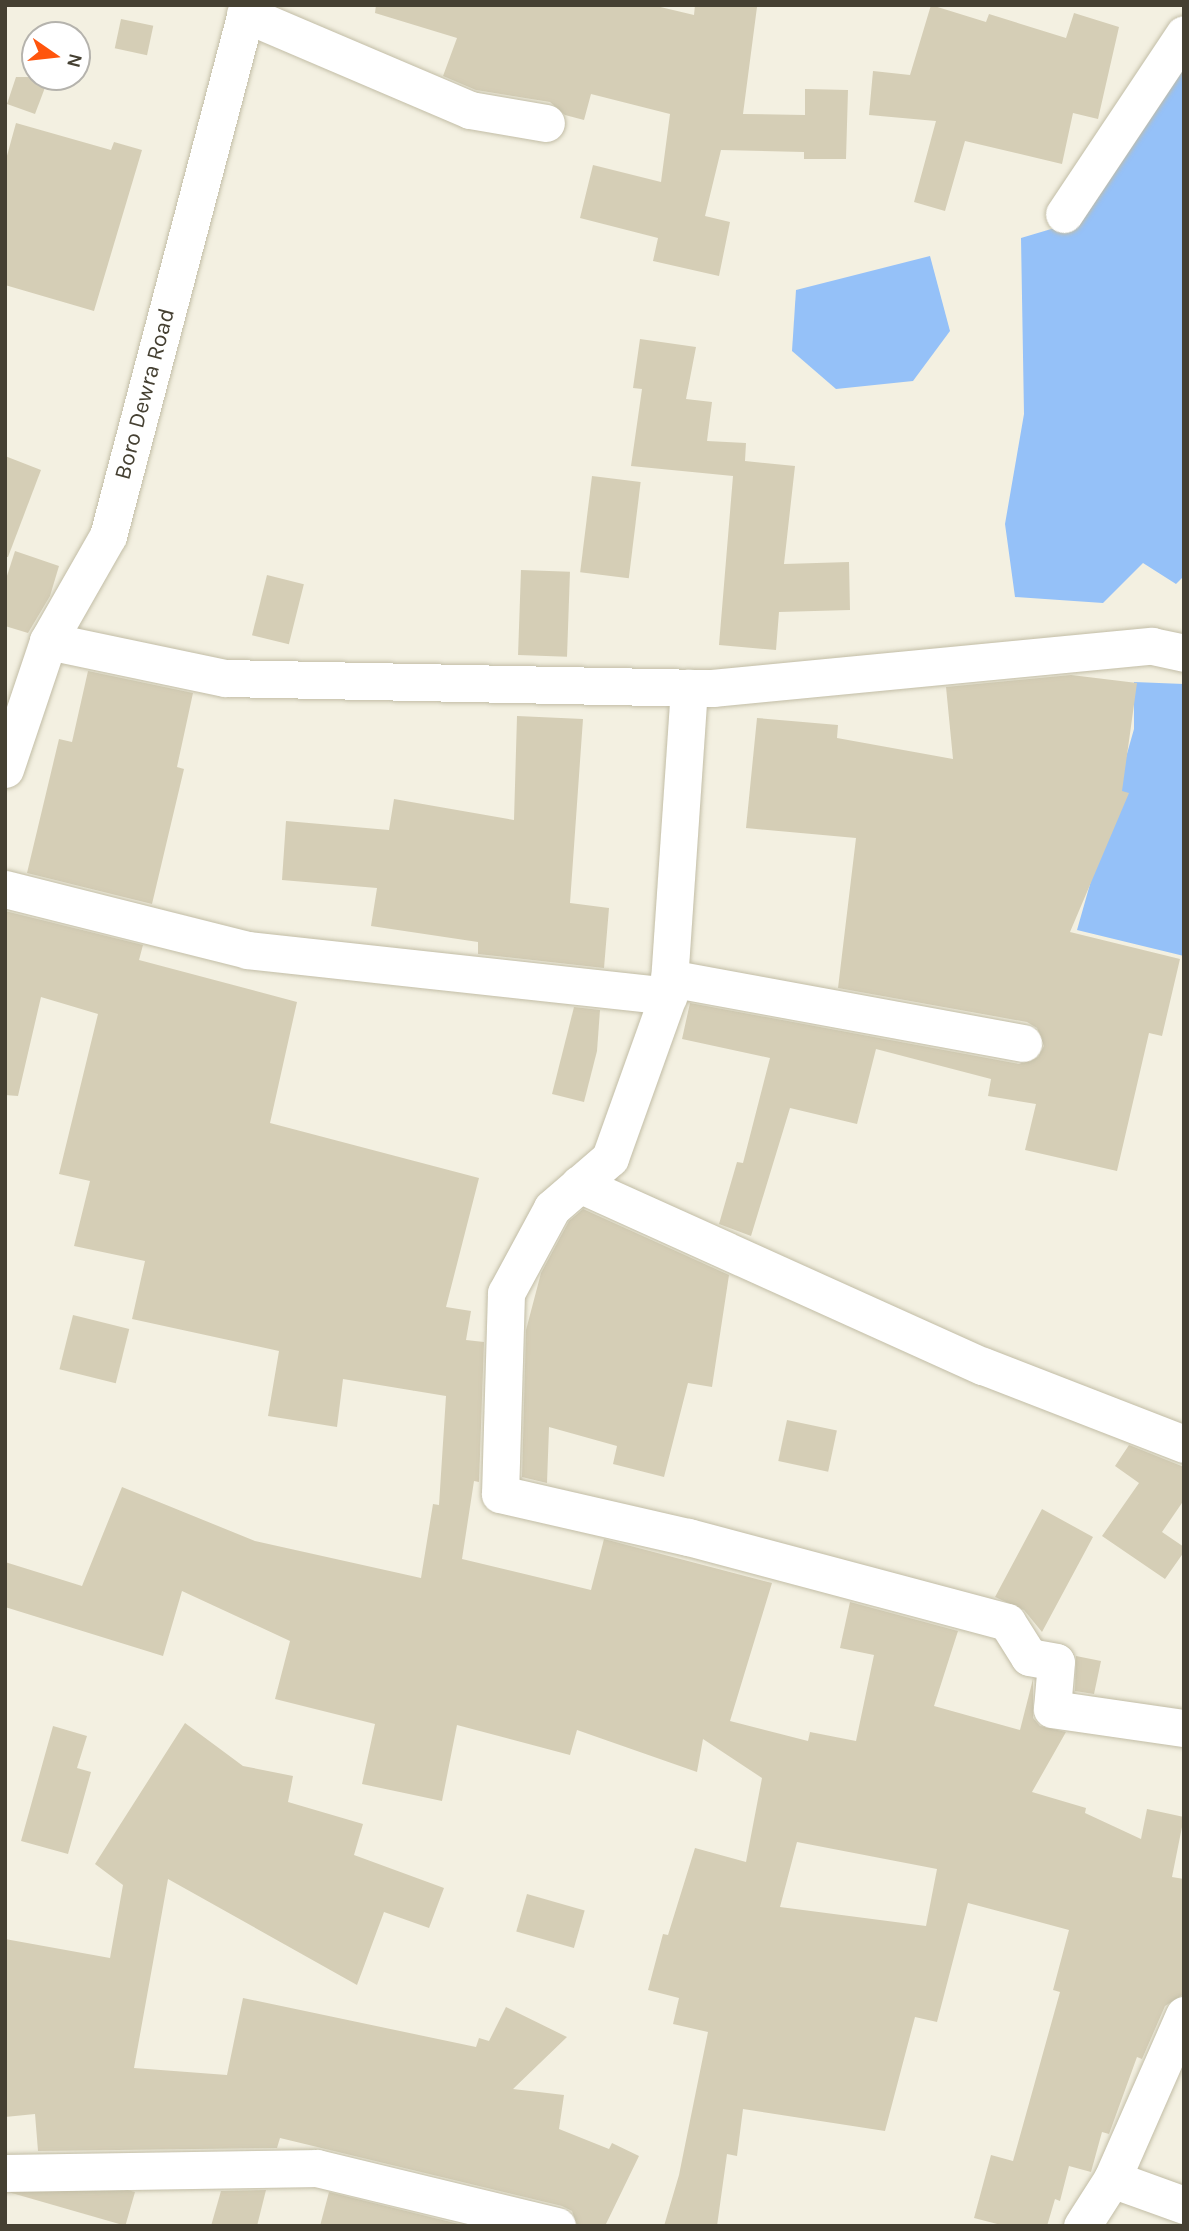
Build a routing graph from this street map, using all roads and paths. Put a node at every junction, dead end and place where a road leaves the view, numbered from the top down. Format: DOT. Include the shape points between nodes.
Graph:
graph roads {
  1 [pos="246,10"];
  2 [pos="1184,34"];
  3 [pos="546,123"];
  4 [pos="1064,214"];
  5 [pos="48,641"];
  6 [pos="1184,653"];
  7 [pos="689,688"];
  8 [pos="5,769"];
  9 [pos="5,889"];
  10 [pos="669,987"];
  11 [pos="1023,1043"];
  12 [pos="579,1184"];
  13 [pos="1184,1444"];
  14 [pos="1184,1728"];
  15 [pos="1184,2015"];
  16 [pos="5,2173"];
  17 [pos="1112,2179"];
  18 [pos="1184,2205"];
  19 [pos="557,2226"];
  20 [pos="1082,2226"];
  1 -- 3 [label="street" via="470,110"];
  1 -- 5 [label="street, Boro Dewra Road" via="108,536"];
  2 -- 4 [label="street"];
  5 -- 7 [label="street" via="225,678"];
  5 -- 8 [label="street, Boro Dewra Road"];
  6 -- 7 [label="street" via="1152,646"];
  7 -- 10 [label="street"];
  9 -- 10 [label="street" via="247,950"];
  10 -- 11 [label="street"];
  10 -- 12 [label="street" via="610,1158"];
  12 -- 13 [label="street" via="983,1366"];
  12 -- 14 [label="street" via="552,1208 506,1293 499,1494 688,1537 1007,1622 1029,1657 1056,1662 1052,1709"];
  15 -- 17 [label="street"];
  16 -- 19 [label="street" via="317,2168"];
  17 -- 18 [label="street"];
  17 -- 20 [label="street"];
}
